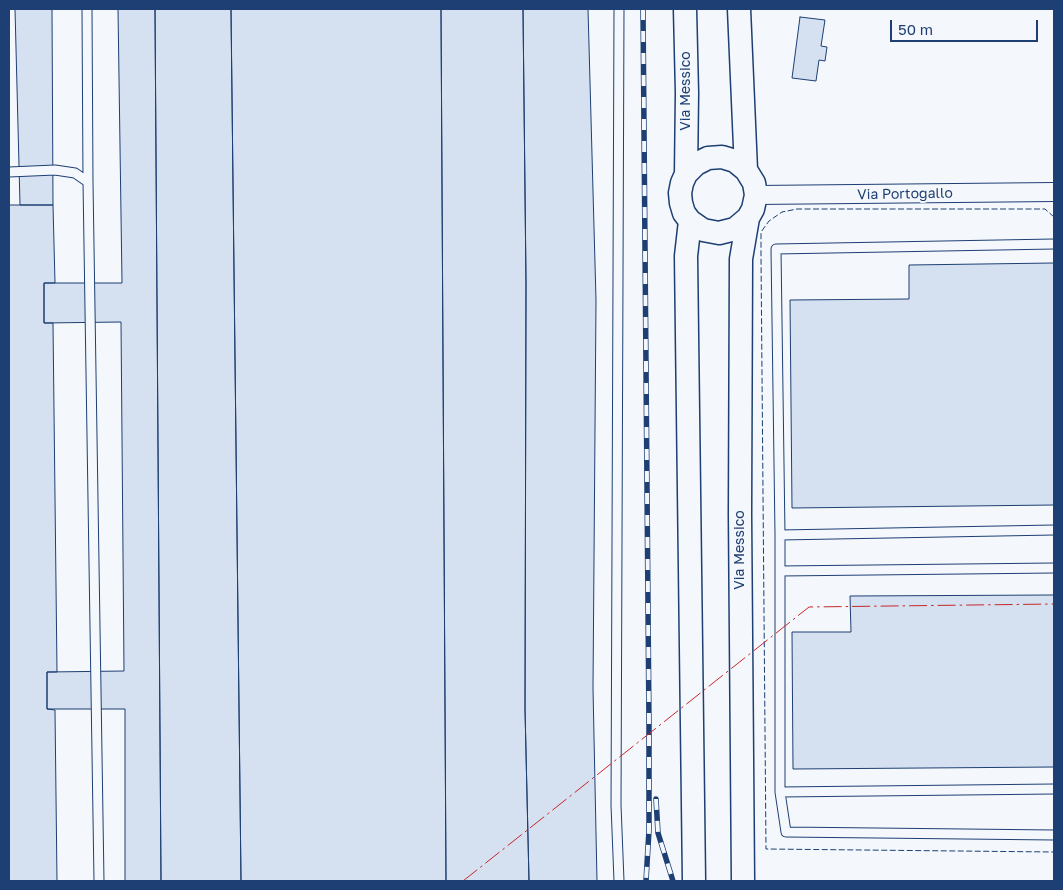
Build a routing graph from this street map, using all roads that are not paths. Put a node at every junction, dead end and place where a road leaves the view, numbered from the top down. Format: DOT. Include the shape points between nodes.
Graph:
graph roads {
  1 [pos="87,9"];
  2 [pos="619,9"];
  3 [pos="685,9"];
  4 [pos="739,9"];
  5 [pos="746,170"];
  6 [pos="9,172"];
  7 [pos="686,174"];
  8 [pos="88,182"];
  9 [pos="1054,192"];
  10 [pos="756,195"];
  11 [pos="748,218"];
  12 [pos="690,221"];
  13 [pos="1054,244"];
  14 [pos="1054,530"];
  15 [pos="780,535"];
  16 [pos="1054,568"];
  17 [pos="780,571"];
  18 [pos="1054,789"];
  19 [pos="780,792"];
  20 [pos="1054,834"];
  21 [pos="99,881"];
  22 [pos="619,881"];
  23 [pos="694,881"];
  24 [pos="744,881"];
  1 -- 8 [label="lane"];
  2 -- 22 [label="lane" via="616,785"];
  3 -- 7 [label="street, Via Messico"];
  4 -- 5 [label="street"];
  5 -- 7 [label="street" via="735,161 722,157 708,158"];
  5 -- 10 [label="street" via="754,183"];
  6 -- 8 [label="lane" via="55,170 75,173"];
  7 -- 12 [label="street, Via Messico" via="680,193 684,213"];
  8 -- 21 [label="lane"];
  9 -- 10 [label="street, Via Portogallo"];
  10 -- 11 [label="street, Via Messico"];
  11 -- 12 [label="street" via="735,229 719,233 703,230"];
  11 -- 24 [label="street, Via Messico" via="740,259"];
  12 -- 23 [label="street, Via Messico" via="686,256"];
  13 -- 15 [label="lane" via="776,249"];
  14 -- 15 [label="lane"];
  15 -- 17 [label="lane"];
  16 -- 17 [label="lane"];
  17 -- 19 [label="lane"];
  18 -- 19 [label="lane"];
  19 -- 20 [label="lane" via="786,832"];
}
